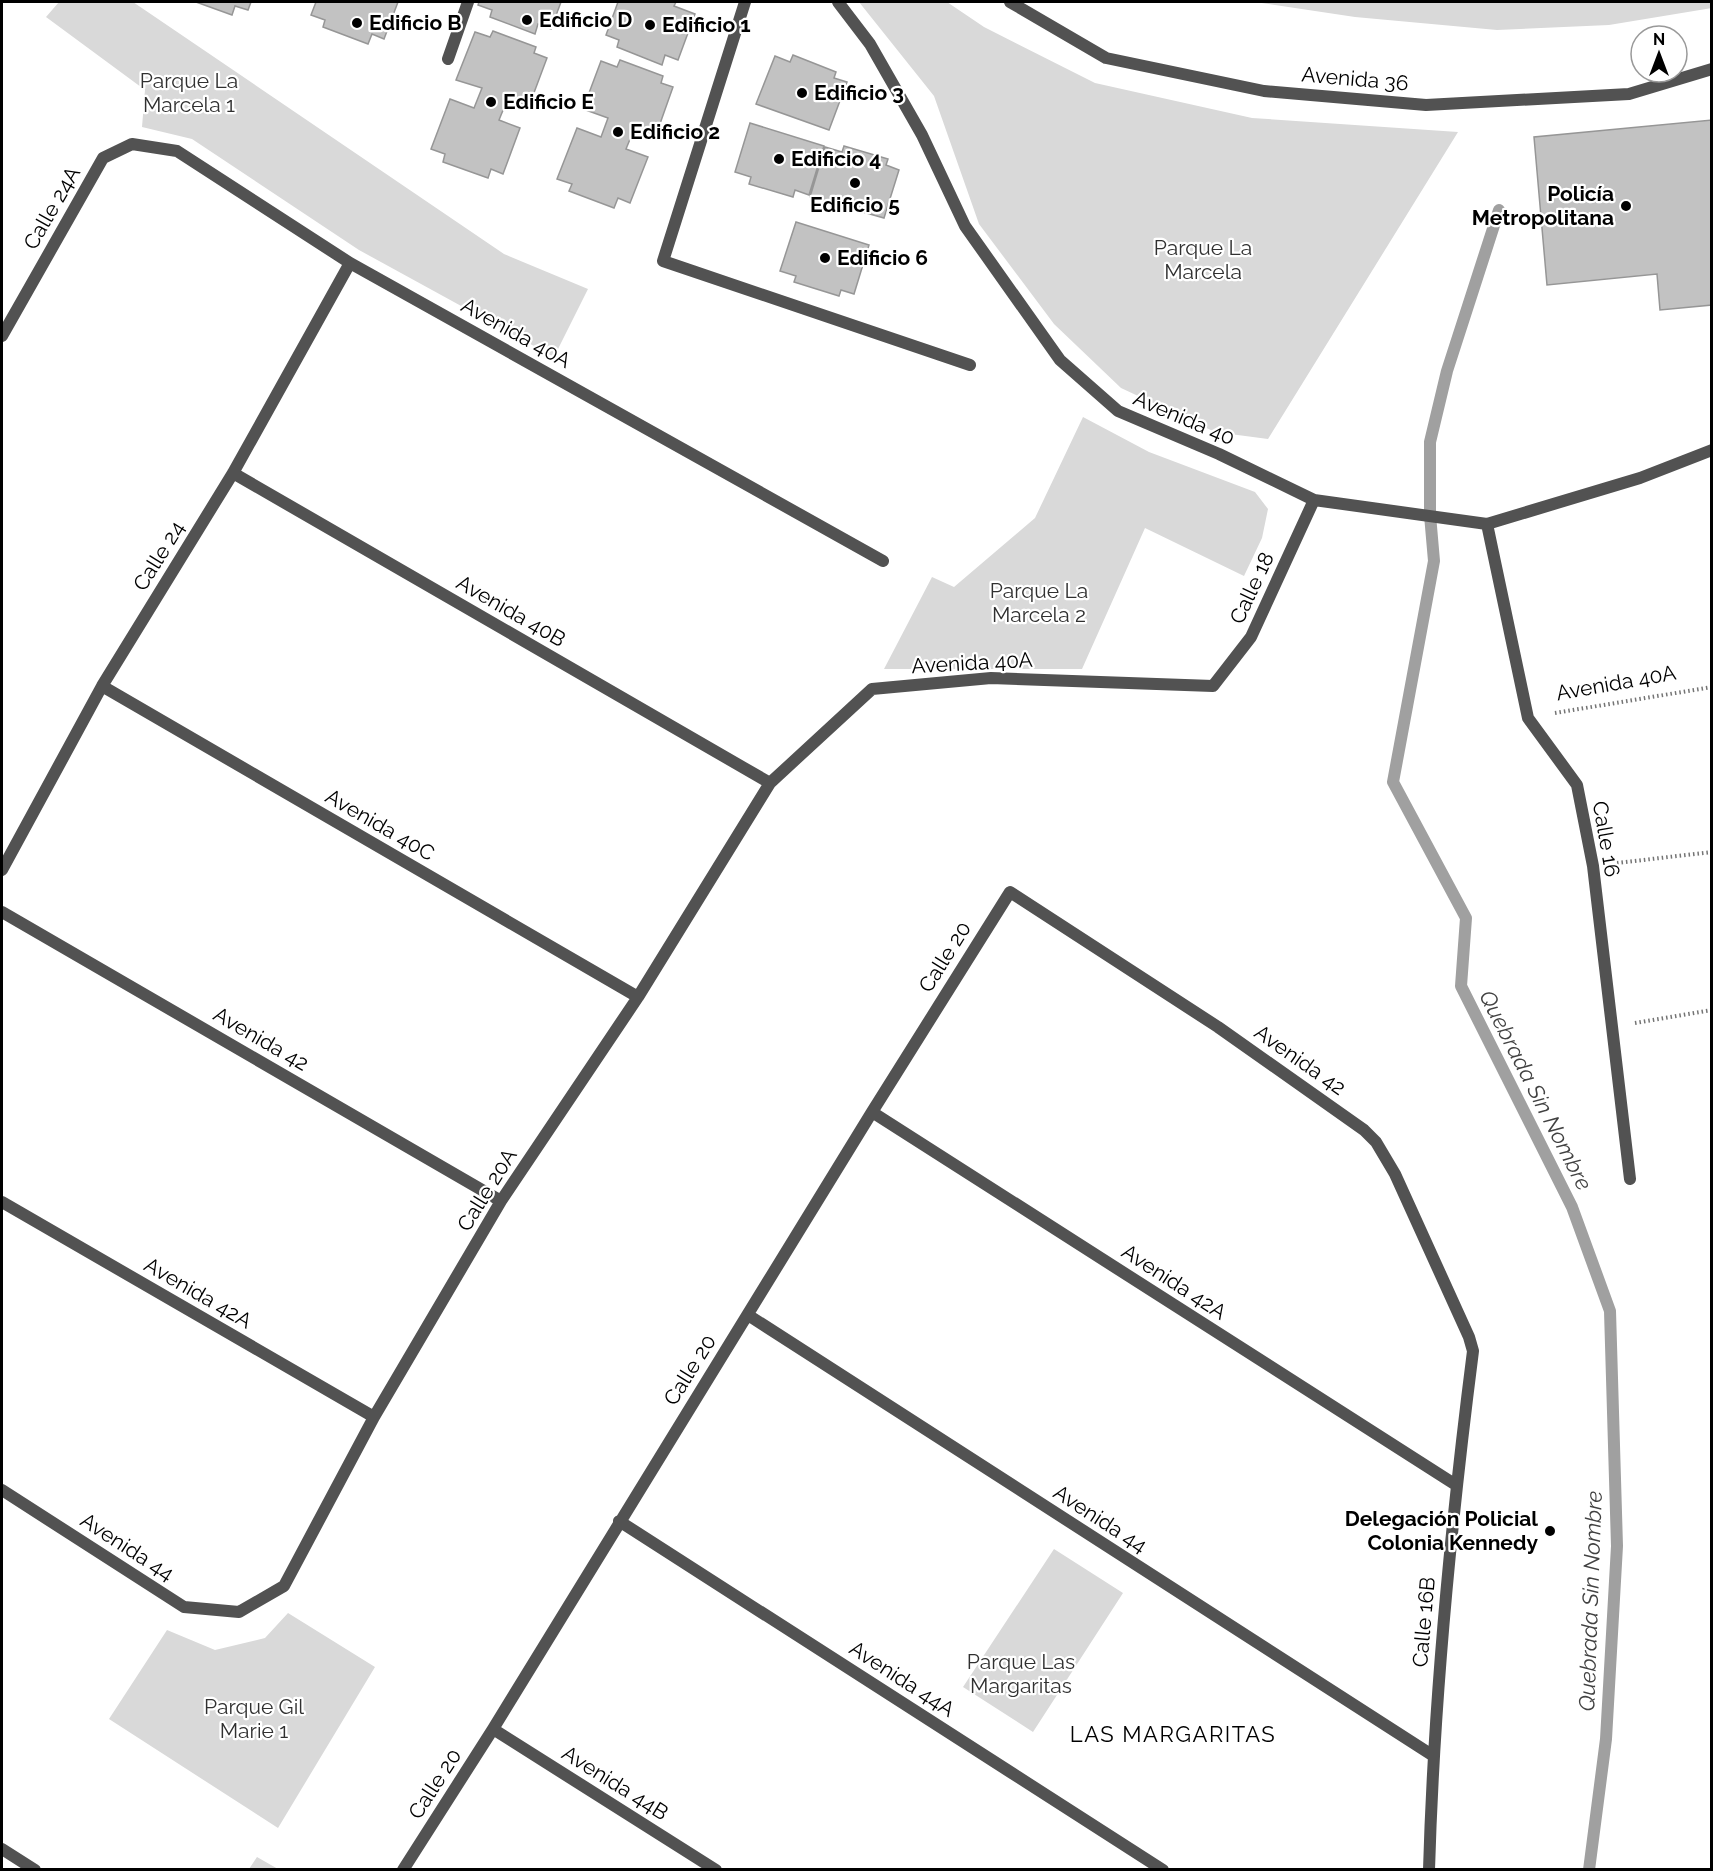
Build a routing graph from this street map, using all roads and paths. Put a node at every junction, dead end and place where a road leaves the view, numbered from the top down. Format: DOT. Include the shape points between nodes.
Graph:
graph roads {
  1 [pos="468,2"];
  2 [pos="745,2"];
  3 [pos="838,2"];
  4 [pos="1010,2"];
  5 [pos="448,59"];
  6 [pos="1712,69"];
  7 [pos="132,144"];
  8 [pos="350,262"];
  9 [pos="2,336"];
  10 [pos="970,365"];
  11 [pos="1712,450"];
  12 [pos="233,474"];
  13 [pos="1314,500"];
  14 [pos="1487,524"];
  15 [pos="883,561"];
  16 [pos="102,686"];
  17 [pos="1213,686"];
  18 [pos="1712,687"];
  19 [pos="1528,718"];
  20 [pos="770,783"];
  21 [pos="1712,852"];
  22 [pos="1593,866"];
  23 [pos="2,870"];
  24 [pos="1010,892"];
  25 [pos="2,912"];
  26 [pos="638,997"];
  27 [pos="1712,1010"];
  28 [pos="1611,1027"];
  29 [pos="872,1112"];
  30 [pos="1630,1179"];
  31 [pos="501,1201"];
  32 [pos="2,1202"];
  33 [pos="747,1315"];
  34 [pos="1472,1344"];
  35 [pos="374,1418"];
  36 [pos="1456,1485"];
  37 [pos="2,1490"];
  38 [pos="619,1521"];
  39 [pos="239,1612"];
  40 [pos="493,1729"];
  41 [pos="1432,1755"];
  42 [pos="2,1849"];
  43 [pos="33,1869"];
  44 [pos="403,1869"];
  45 [pos="716,1869"];
  46 [pos="1163,1869"];
  47 [pos="1429,1869"];
  1 -- 5 [label="street"];
  2 -- 10 [label="street" via="663,261"];
  3 -- 13 [label="street, Avenida 40" via="870,44 911,115 965,226 1060,360 1118,411 1220,454"];
  4 -- 6 [label="street, Avenida 36" via="1106,58 1264,91 1426,105 1629,94"];
  7 -- 8 [label="street, Avenida 40A" via="177,151"];
  7 -- 9 [label="street, Calle 24A" via="103,158"];
  8 -- 12 [label="street, Calle 24"];
  8 -- 15 [label="street, Avenida 40A"];
  11 -- 14 [label="street, Avenida 40" via="1640,478"];
  12 -- 16 [label="street, Calle 24"];
  12 -- 20 [label="street, Avenida 40B"];
  13 -- 14 [label="street, Avenida 40"];
  13 -- 17 [label="street, Calle 18" via="1251,637"];
  14 -- 19 [label="street, Calle 16"];
  16 -- 23 [label="street, Calle 24"];
  16 -- 26 [label="street, Avenida 40C"];
  17 -- 20 [label="street, Avenida 40A" via="991,678 872,689"];
  18 -- 19 [label="path, Avenida 40A"];
  19 -- 22 [label="street, Calle 16" via="1577,785"];
  20 -- 26 [label="street, Calle 20A"];
  21 -- 22 [label="path"];
  22 -- 28 [label="street, Calle 16"];
  24 -- 29 [label="street, Calle 20"];
  24 -- 34 [label="street, Avenida 42" via="1218,1027 1364,1130 1395,1174"];
  25 -- 31 [label="street, Avenida 42"];
  26 -- 31 [label="street, Calle 20A"];
  27 -- 28 [label="path"];
  28 -- 30 [label="street, Calle 16"];
  29 -- 33 [label="street, Calle 20"];
  29 -- 36 [label="street, Avenida 42A"];
  31 -- 35 [label="street, Calle 20A"];
  32 -- 35 [label="street, Avenida 42A"];
  33 -- 38 [label="street, Calle 20"];
  33 -- 41 [label="street, Avenida 44"];
  34 -- 36 [label="street, Calle 16B"];
  35 -- 39 [label="street, Calle 20A" via="284,1586"];
  36 -- 41 [label="street, Calle 16B"];
  37 -- 39 [label="street, Avenida 44" via="184,1607"];
  38 -- 40 [label="street, Calle 20"];
  38 -- 46 [label="street, Avenida 44A"];
  40 -- 44 [label="street, Calle 20"];
  40 -- 45 [label="street, Avenida 44B"];
  41 -- 47 [label="street, Calle 16B"];
  42 -- 43 [label="street"];
}
